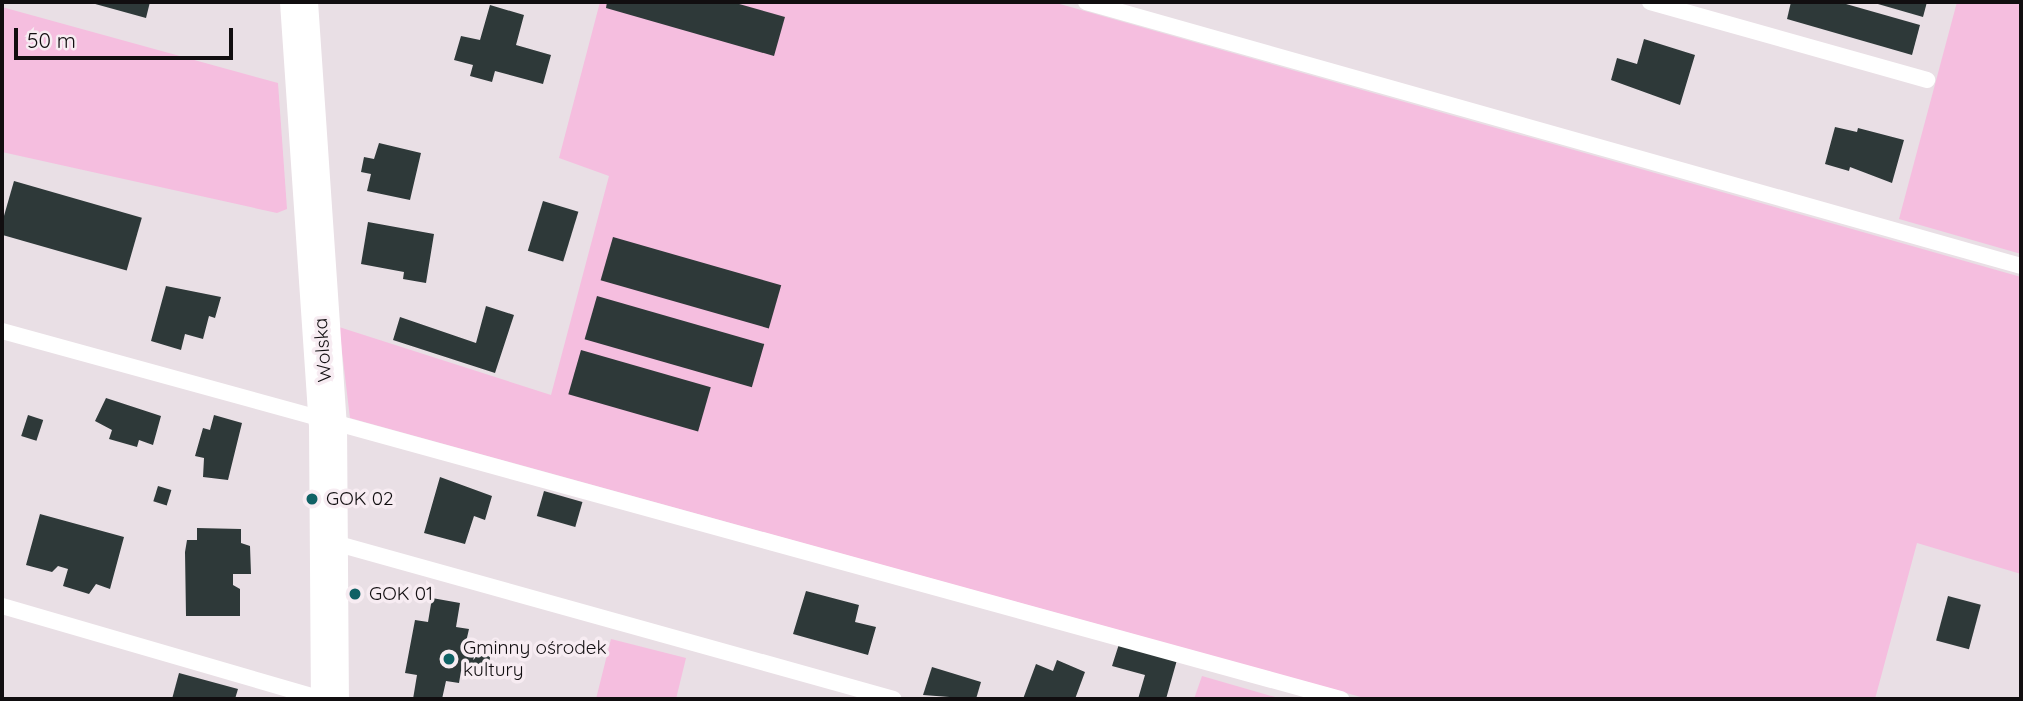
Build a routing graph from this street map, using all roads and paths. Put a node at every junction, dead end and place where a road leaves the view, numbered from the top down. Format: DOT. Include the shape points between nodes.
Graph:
graph roads {
  1 [pos="299,2"];
  2 [pos="1086,2"];
  3 [pos="1650,2"];
  4 [pos="1927,80"];
  5 [pos="2021,266"];
  6 [pos="2,331"];
  7 [pos="328,423"];
  8 [pos="331,542"];
  9 [pos="2,606"];
  10 [pos="322,699"];
  11 [pos="330,699"];
  12 [pos="894,699"];
  13 [pos="1341,699"];
  1 -- 7 [label="street, Wolska"];
  2 -- 5 [label="lane"];
  3 -- 4 [label="lane"];
  6 -- 7 [label="lane"];
  7 -- 8 [label="street, Wolska"];
  7 -- 13 [label="lane"];
  8 -- 11 [label="street, Wolska"];
  8 -- 12 [label="lane"];
  9 -- 10 [label="lane"];
}
